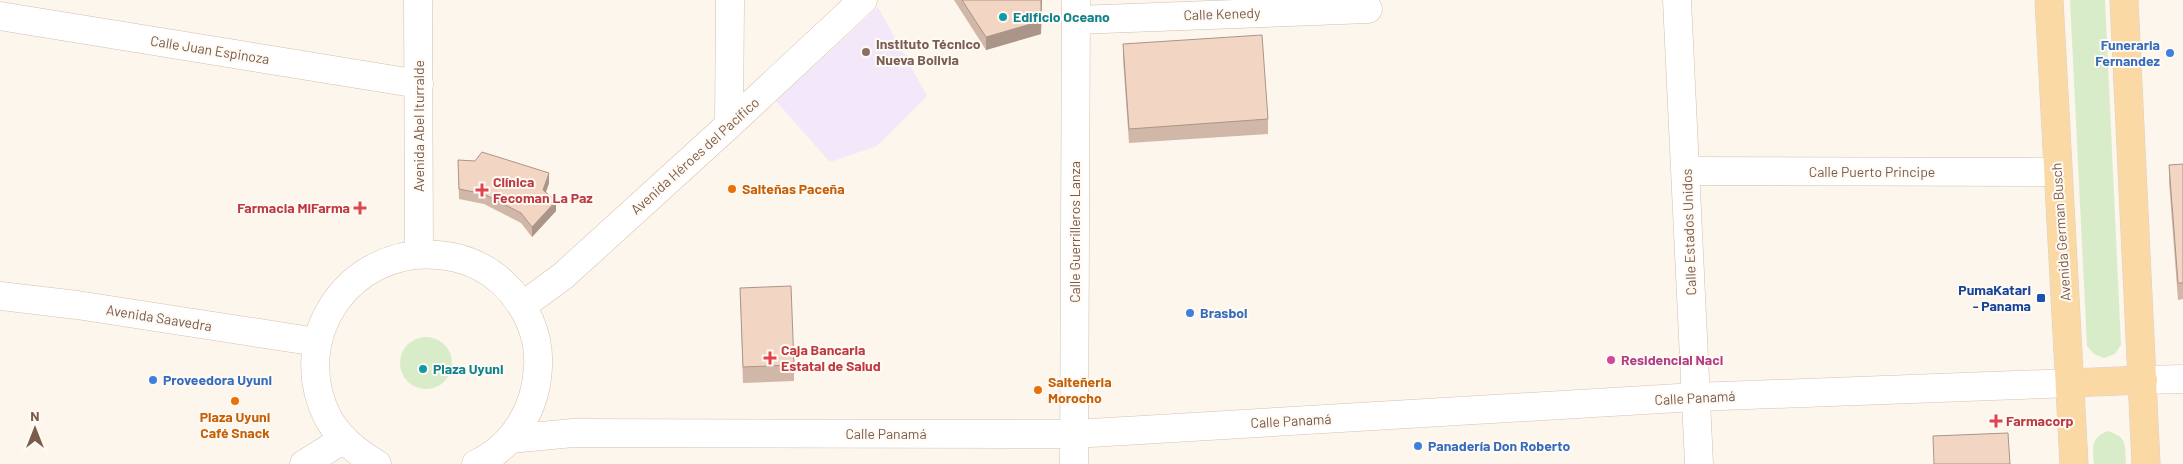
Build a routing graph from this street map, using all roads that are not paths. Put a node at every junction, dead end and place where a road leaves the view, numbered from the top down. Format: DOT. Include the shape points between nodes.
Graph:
graph roads {
  1 [pos="418,0"];
  2 [pos="730,0"];
  3 [pos="863,0"];
  4 [pos="1677,0"];
  5 [pos="2049,0"];
  6 [pos="2124,0"];
  7 [pos="1368,9"];
  8 [pos="1076,10"];
  9 [pos="0,16"];
  10 [pos="419,84"];
  11 [pos="730,125"];
  12 [pos="1686,171"];
  13 [pos="2057,172"];
  14 [pos="419,253"];
  15 [pos="0,296"];
  16 [pos="522,306"];
  17 [pos="317,342"];
  18 [pos="2183,379"];
  19 [pos="2143,380"];
  20 [pos="2071,383"];
  21 [pos="1695,397"];
  22 [pos="1074,434"];
  23 [pos="344,439"];
  24 [pos="510,439"];
  25 [pos="304,464"];
  26 [pos="377,464"];
  27 [pos="476,464"];
  28 [pos="1074,464"];
  29 [pos="1699,464"];
  30 [pos="2074,464"];
  31 [pos="2146,464"];
  1 -- 10 [label="street, Avenida Abel Iturralde"];
  2 -- 11 [label="street"];
  3 -- 11 [label="street, Avenida Héroes del Pacífico"];
  4 -- 12 [label="street, Calle Estados Unidos"];
  5 -- 13 [label="main road, Avenida German Busch"];
  6 -- 19 [label="main road"];
  7 -- 8 [label="street, Calle Kenedy"];
  8 -- 22 [label="street, Calle Guerrilleros Lanza"];
  9 -- 10 [label="street, Calle Juan Espinoza"];
  10 -- 14 [label="street, Avenida Abel Iturralde"];
  11 -- 16 [label="street, Avenida Héroes del Pacífico" via="563,276"];
  12 -- 13 [label="street, Calle Puerto Principe"];
  12 -- 21 [label="street, Calle Estados Unidos"];
  13 -- 20 [label="main road, Avenida German Busch"];
  14 -- 16 [label="street" via="451,256 481,266 504,284"];
  14 -- 17 [label="street" via="379,264 350,282 329,310"];
  15 -- 17 [label="street, Avenida Saavedra"];
  16 -- 24 [label="street" via="536,341 538,381 523,422"];
  17 -- 23 [label="street" via="315,368 319,394 329,418"];
  18 -- 19 [label="street"];
  19 -- 20 [label="main road"];
  19 -- 31 [label="main road"];
  20 -- 21 [label="street, Calle Panamá"];
  20 -- 30 [label="main road, Avenida German Busch"];
  21 -- 22 [label="street, Calle Panamá"];
  21 -- 29 [label="street, Calle Estados Unidos"];
  22 -- 24 [label="street, Calle Panamá" via="573,433"];
  22 -- 28 [label="street, Calle Guerrilleros Lanza"];
  23 -- 25 [label="street"];
  23 -- 26 [label="street"];
  24 -- 27 [label="street"];
}
